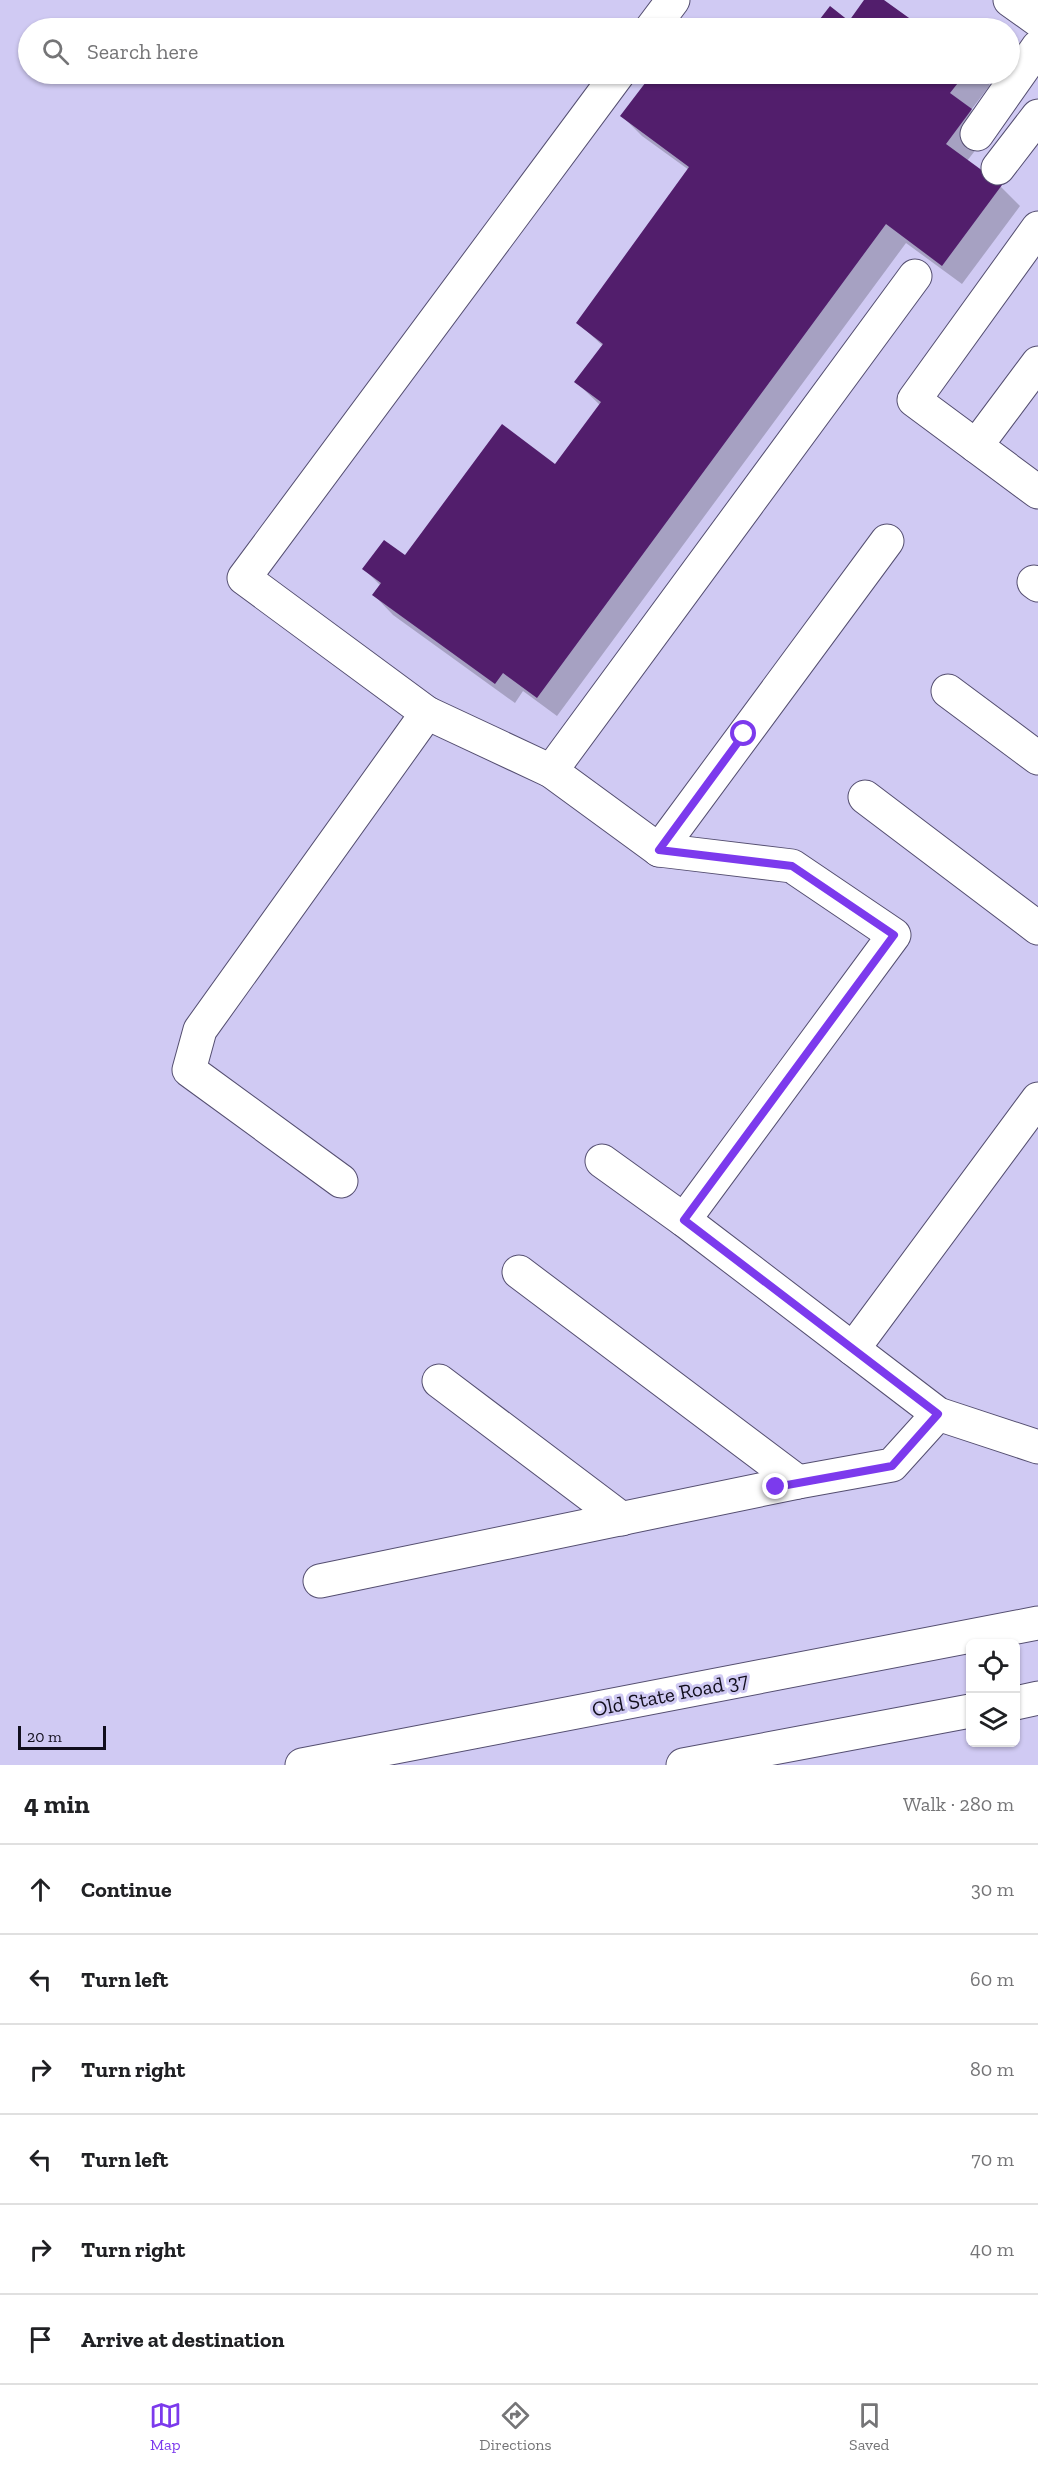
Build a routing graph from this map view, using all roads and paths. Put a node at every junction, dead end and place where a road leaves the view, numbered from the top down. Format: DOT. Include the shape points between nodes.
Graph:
graph roads {
  1 [pos="673,0"];
  2 [pos="1010,0"];
  3 [pos="660,18"];
  4 [pos="1038,20"];
  5 [pos="1038,47"];
  6 [pos="1020,73"];
  7 [pos="611,84"];
  8 [pos="1012,84"];
  9 [pos="1038,116"];
  10 [pos="976,135"];
  11 [pos="998,168"];
  12 [pos="1038,228"];
  13 [pos="915,276"];
  14 [pos="1038,363"];
  15 [pos="976,446"];
  16 [pos="1038,492"];
  17 [pos="887,541"];
  18 [pos="948,691"];
  19 [pos="427,713"];
  20 [pos="1038,758"];
  21 [pos="551,771"];
  22 [pos="865,797"];
  23 [pos="659,850"];
  24 [pos="1038,928"];
  25 [pos="1038,1099"];
  26 [pos="602,1161"];
  27 [pos="341,1181"];
  28 [pos="684,1220"];
  29 [pos="519,1272"];
  30 [pos="853,1349"];
  31 [pos="439,1382"];
  32 [pos="938,1414"];
  33 [pos="1038,1447"];
  34 [pos="798,1482"];
  35 [pos="622,1519"];
  36 [pos="320,1581"];
  37 [pos="1038,1623"];
  38 [pos="1038,1698"];
  39 [pos="1020,1701"];
  40 [pos="966,1712"];
  41 [pos="302,1765"];
  42 [pos="683,1765"];
  1 -- 3 [label="main road"];
  2 -- 4 [label="main road"];
  5 -- 6 [label="main road"];
  7 -- 19 [label="main road" via="244,578"];
  8 -- 10 [label="main road"];
  9 -- 11 [label="main road"];
  12 -- 15 [label="main road" via="914,400"];
  13 -- 21 [label="main road"];
  14 -- 15 [label="main road"];
  15 -- 16 [label="main road"];
  17 -- 23 [label="main road"];
  18 -- 20 [label="main road"];
  19 -- 21 [label="main road"];
  19 -- 27 [label="main road" via="200,1030 189,1070"];
  21 -- 23 [label="main road"];
  22 -- 24 [label="main road"];
  23 -- 28 [label="main road" via="792,866 894,935"];
  25 -- 30 [label="main road"];
  26 -- 28 [label="main road"];
  28 -- 30 [label="main road"];
  29 -- 34 [label="main road"];
  30 -- 32 [label="main road"];
  31 -- 35 [label="main road"];
  32 -- 33 [label="main road"];
  32 -- 34 [label="main road" via="892,1466"];
  34 -- 35 [label="main road"];
  35 -- 36 [label="main road"];
  37 -- 41 [label="main road, Old State Road 37"];
  38 -- 39 [label="main road"];
  40 -- 42 [label="main road"];
}
